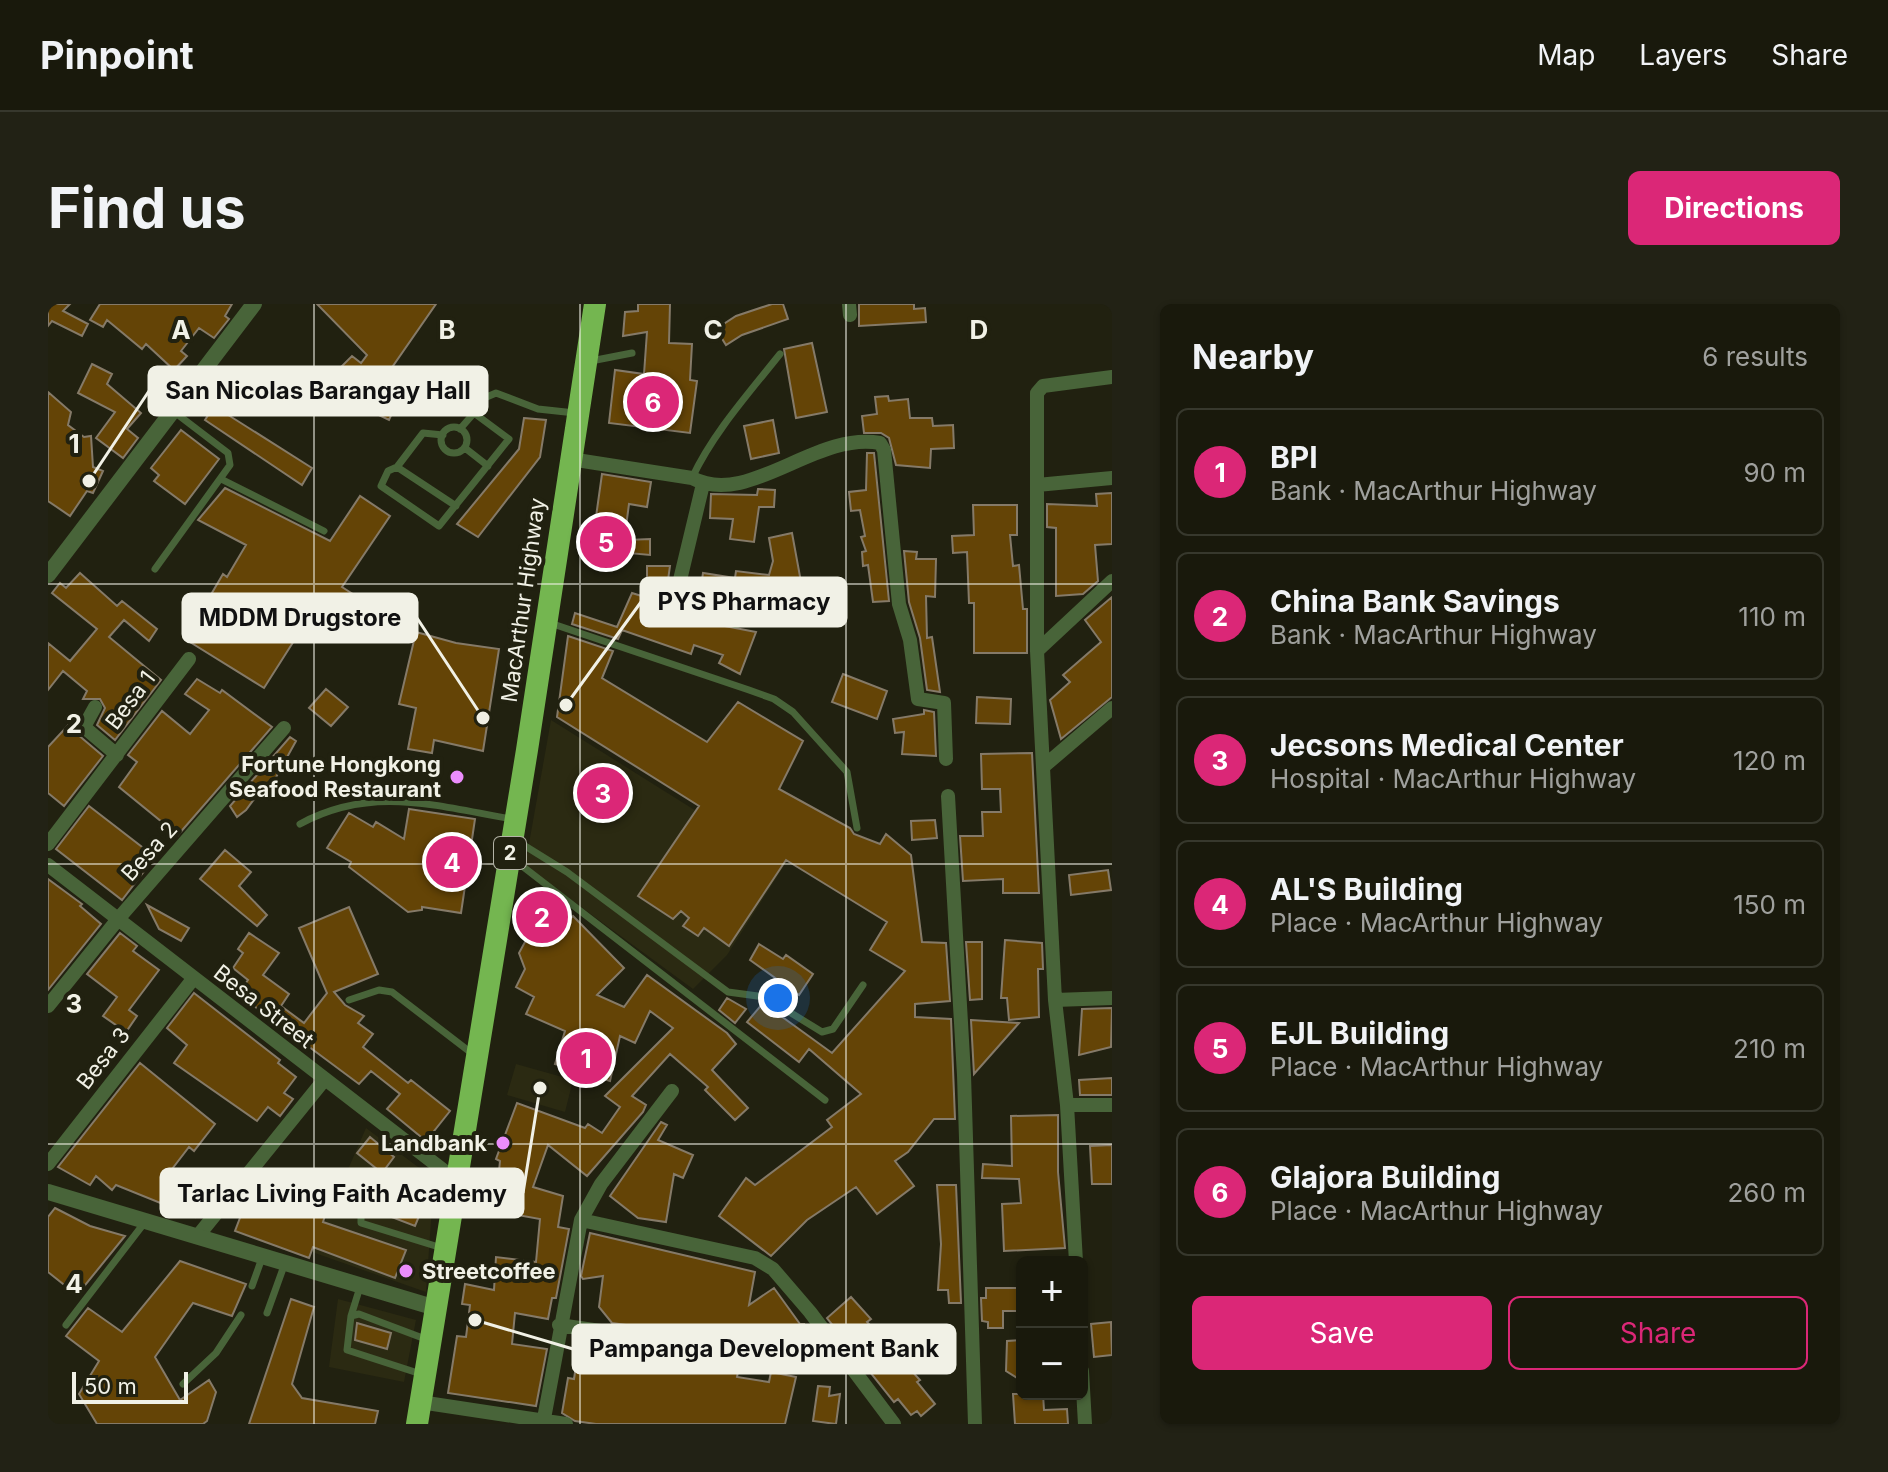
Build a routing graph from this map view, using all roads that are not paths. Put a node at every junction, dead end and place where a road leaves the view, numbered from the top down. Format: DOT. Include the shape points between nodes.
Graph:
graph roads {
  1 [pos="254,304"];
  2 [pos="595,304"];
  3 [pos="632,353"];
  4 [pos="780,354"];
  5 [pos="585,362"];
  6 [pos="1112,377"];
  7 [pos="173,411"];
  8 [pos="474,413"];
  9 [pos="577,414"];
  10 [pos="460,429"];
  11 [pos="443,435"];
  12 [pos="465,448"];
  13 [pos="570,459"];
  14 [pos="488,466"];
  15 [pos="397,467"];
  16 [pos="1112,478"];
  17 [pos="221,479"];
  18 [pos="697,481"];
  19 [pos="1037,485"];
  20 [pos="456,506"];
  21 [pos="324,531"];
  22 [pos="155,569"];
  23 [pos="48,575"];
  24 [pos="1112,581"];
  25 [pos="736,621"];
  26 [pos="546,622"];
  27 [pos="1037,651"];
  28 [pos="189,659"];
  29 [pos="95,707"];
  30 [pos="1112,708"];
  31 [pos="284,728"];
  32 [pos="117,755"];
  33 [pos="946,759"];
  34 [pos="1043,767"];
  35 [pos="948,796"];
  36 [pos="300,824"];
  37 [pos="857,828"];
  38 [pos="512,838"];
  39 [pos="48,844"];
  40 [pos="48,865"];
  41 [pos="119,918"];
  42 [pos="193,979"];
  43 [pos="863,985"];
  44 [pos="1112,998"];
  45 [pos="349,1000"];
  46 [pos="1055,1000"];
  47 [pos="48,1006"];
  48 [pos="476,1056"];
  49 [pos="324,1080"];
  50 [pos="672,1091"];
  51 [pos="825,1100"];
  52 [pos="1067,1105"];
  53 [pos="1112,1105"];
  54 [pos="48,1164"];
  55 [pos="369,1185"];
  56 [pos="454,1191"];
  57 [pos="48,1192"];
  58 [pos="361,1207"];
  59 [pos="581,1220"];
  60 [pos="145,1221"];
  61 [pos="197,1237"];
  62 [pos="445,1249"];
  63 [pos="263,1256"];
  64 [pos="1076,1256"];
  65 [pos="285,1263"];
  66 [pos="361,1285"];
  67 [pos="252,1286"];
  68 [pos="436,1308"];
  69 [pos="267,1313"];
  70 [pos="241,1315"];
  71 [pos="351,1316"];
  72 [pos="66,1325"];
  73 [pos="559,1325"];
  74 [pos="430,1341"];
  75 [pos="851,1367"];
  76 [pos="424,1375"];
  77 [pos="183,1384"];
  78 [pos="1084,1400"];
  79 [pos="418,1413"];
  80 [pos="543,1422"];
  81 [pos="566,1424"];
  82 [pos="894,1424"];
  83 [pos="975,1424"];
  84 [pos="1085,1424"];
  1 -- 7 [label="street"];
  2 -- 5 [label="highway, MacArthur Highway / 2"];
  3 -- 5 [label="lane"];
  4 -- 18 [label="lane" via="721,430"];
  5 -- 9 [label="highway, MacArthur Highway / 2"];
  6 -- 19 [label="street" via="1039,388"];
  7 -- 17 [label="lane" via="228,453 230,465"];
  7 -- 23 [label="street"];
  8 -- 9 [label="lane" via="482,399 496,393 538,409"];
  8 -- 10 [label="lane"];
  8 -- 14 [label="lane" via="509,439"];
  9 -- 13 [label="highway, MacArthur Highway / 2"];
  10 -- 11 [label="lane"];
  10 -- 12 [label="lane" via="466,435"];
  11 -- 12 [label="lane" via="449,452"];
  11 -- 15 [label="lane" via="423,433"];
  12 -- 14 [label="lane"];
  13 -- 18 [label="street"];
  13 -- 26 [label="highway, MacArthur Highway / 2"];
  14 -- 20 [label="lane"];
  15 -- 20 [label="lane"];
  15 -- 20 [label="lane" via="382,481 385,492 439,526"];
  16 -- 19 [label="street"];
  17 -- 21 [label="lane"];
  17 -- 22 [label="lane"];
  18 -- 25 [label="street" via="681,596 687,605"];
  18 -- 33 [label="street" via="748,484 804,456 880,443 911,668 918,699 944,703"];
  19 -- 27 [label="street"];
  24 -- 27 [label="street"];
  26 -- 37 [label="lane" via="784,706 847,772"];
  26 -- 38 [label="highway, MacArthur Highway / 2"];
  27 -- 34 [label="street"];
  28 -- 32 [label="street, Besa 1"];
  29 -- 32 [label="street" via="84,727"];
  30 -- 34 [label="street"];
  31 -- 41 [label="street, Besa 2"];
  32 -- 39 [label="street, Besa 1"];
  34 -- 46 [label="street"];
  35 -- 83 [label="street" via="964,1075"];
  36 -- 38 [label="lane" via="327,810 375,799"];
  38 -- 43 [label="lane" via="567,872 728,992 765,997 822,1032 833,1029"];
  38 -- 48 [label="highway, MacArthur Highway / 2"];
  38 -- 51 [label="lane"];
  40 -- 41 [label="street, Besa Street"];
  41 -- 42 [label="street, Besa Street"];
  41 -- 47 [label="street, Besa 2"];
  42 -- 49 [label="street, Besa Street"];
  42 -- 54 [label="street, Besa 3"];
  44 -- 46 [label="street"];
  45 -- 48 [label="lane" via="379,990 392,992"];
  46 -- 52 [label="street"];
  48 -- 56 [label="highway, MacArthur Highway / 2"];
  49 -- 56 [label="street, Besa Street"];
  49 -- 61 [label="street"];
  50 -- 59 [label="street" via="601,1184"];
  52 -- 53 [label="street"];
  52 -- 64 [label="street"];
  55 -- 56 [label="lane" via="378,1180"];
  56 -- 62 [label="highway, MacArthur Highway / 2"];
  57 -- 60 [label="street"];
  58 -- 62 [label="lane" via="361,1223"];
  59 -- 73 [label="street"];
  59 -- 75 [label="street" via="755,1258 773,1269"];
  60 -- 61 [label="street"];
  60 -- 72 [label="lane"];
  61 -- 63 [label="street"];
  62 -- 68 [label="highway, MacArthur Highway / 2"];
  63 -- 65 [label="street"];
  63 -- 67 [label="lane"];
  65 -- 66 [label="street"];
  65 -- 69 [label="lane"];
  66 -- 68 [label="street"];
  66 -- 71 [label="lane"];
  68 -- 74 [label="highway, MacArthur Highway / 2"];
  70 -- 77 [label="lane" via="216,1353"];
  71 -- 74 [label="lane" via="359,1314"];
  71 -- 76 [label="lane" via="347,1350"];
  73 -- 75 [label="street"];
  73 -- 80 [label="street"];
  74 -- 76 [label="highway, MacArthur Highway / 2"];
  75 -- 82 [label="street"];
  76 -- 79 [label="highway, MacArthur Highway / 2"];
  78 -- 84 [label="street"];
  79 -- 80 [label="street"];
  80 -- 81 [label="street"];
}
